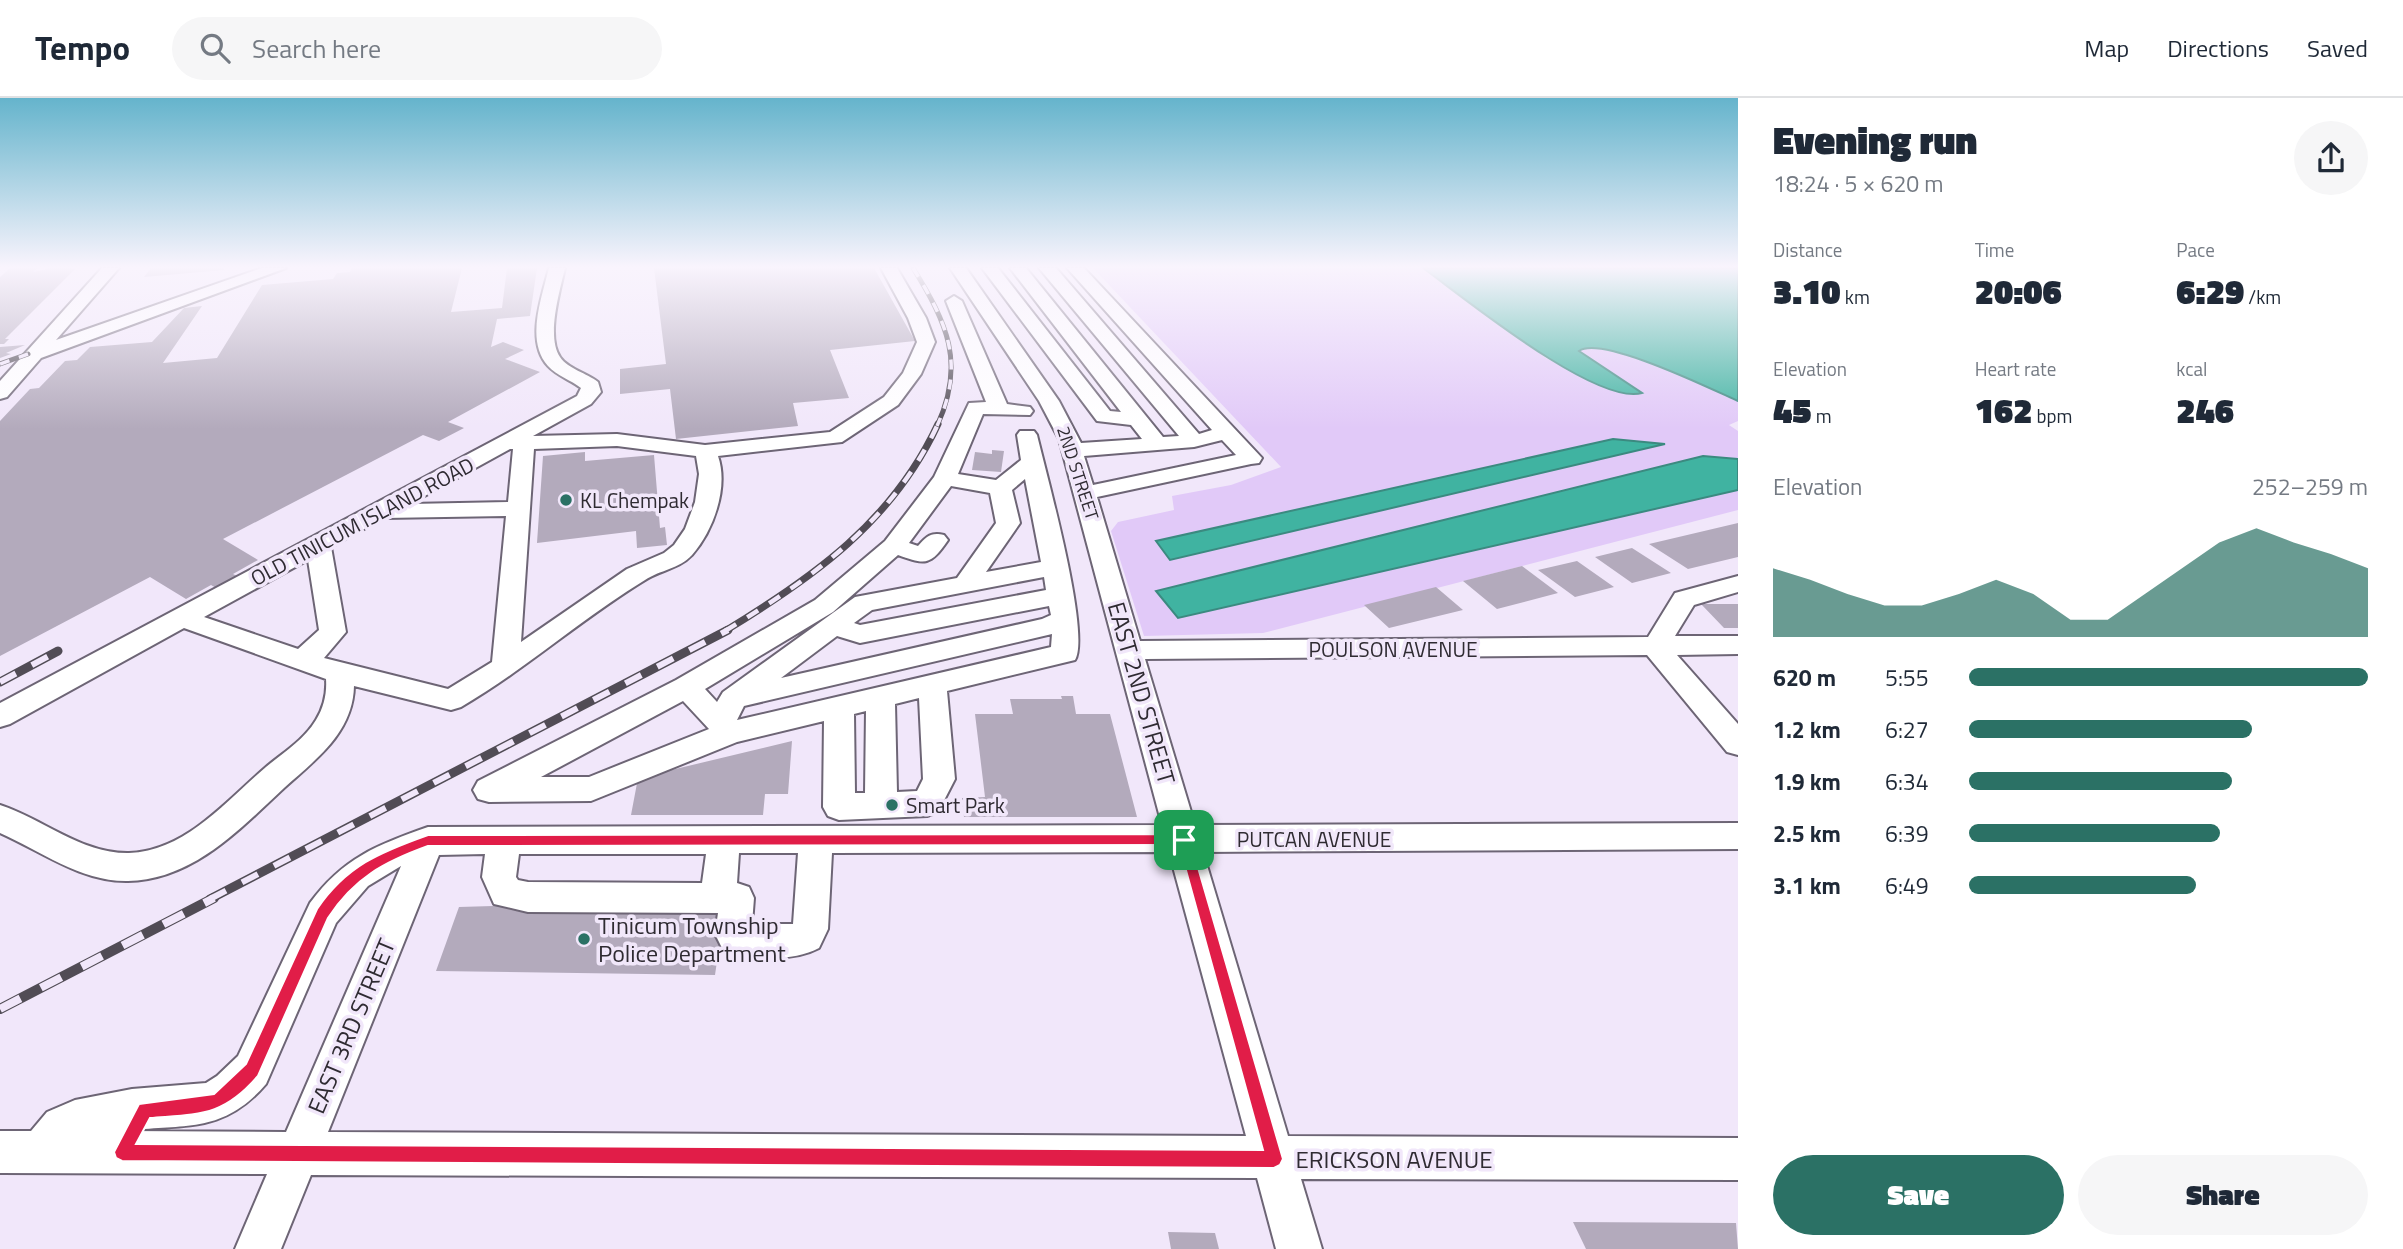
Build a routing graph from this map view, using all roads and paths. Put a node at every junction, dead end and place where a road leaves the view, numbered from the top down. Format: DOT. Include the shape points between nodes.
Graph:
graph roads {
  1 [pos="64,322"];
  2 [pos="125,322"];
  3 [pos="549,322"];
  4 [pos="918,322"];
  5 [pos="961,322"];
  6 [pos="995,322"];
  7 [pos="1031,322"];
  8 [pos="1061,322"];
  9 [pos="1093,322"];
  10 [pos="1124,322"];
  11 [pos="38,352"];
  12 [pos="0,393"];
  13 [pos="1049,401"];
  14 [pos="988,408"];
  15 [pos="1139,419"];
  16 [pos="1025,424"];
  17 [pos="1226,433"];
  18 [pos="1194,440"];
  19 [pos="514,443"];
  20 [pos="1157,444"];
  21 [pos="1073,450"];
  22 [pos="705,451"];
  23 [pos="1033,461"];
  24 [pos="945,478"];
  25 [pos="1000,488"];
  26 [pos="1085,493"];
  27 [pos="518,509"];
  28 [pos="380,511"];
  29 [pos="318,544"];
  30 [pos="894,546"];
  31 [pos="923,556"];
  32 [pos="1055,567"];
  33 [pos="1111,581"];
  34 [pos="965,584"];
  35 [pos="1738,584"];
  36 [pos="1063,607"];
  37 [pos="181,618"];
  38 [pos="832,626"];
  39 [pos="1738,645"];
  40 [pos="1655,647"];
  41 [pos="1130,650"];
  42 [pos="299,659"];
  43 [pos="506,665"];
  44 [pos="339,673"];
  45 [pos="932,684"];
  46 [pos="686,687"];
  47 [pos="880,697"];
  48 [pos="839,706"];
  49 [pos="0,716"];
  50 [pos="728,718"];
  51 [pos="1738,744"];
  52 [pos="881,805"];
  53 [pos="0,818"];
  54 [pos="1738,836"];
  55 [pos="816,840"];
  56 [pos="1184,840"];
  57 [pos="428,841"];
  58 [pos="504,841"];
  59 [pos="724,841"];
  60 [pos="718,897"];
  61 [pos="202,1105"];
  62 [pos="145,1110"];
  63 [pos="0,1152"];
  64 [pos="41,1152"];
  65 [pos="122,1152"];
  66 [pos="180,1152"];
  67 [pos="299,1152"];
  68 [pos="1274,1159"];
  69 [pos="1738,1159"];
  70 [pos="258,1249"];
  71 [pos="1299,1249"];
  1 -- 11 [label="street"];
  2 -- 11 [label="street"];
  3 -- 19 [label="street, OLD TINICUM ISLAND ROAD" via="545,344 549,356 580,376 591,392"];
  4 -- 22 [label="street" via="926,342 912,374 891,401 835,438"];
  5 -- 14 [label="street"];
  6 -- 13 [label="street, 2ND STREET"];
  7 -- 15 [label="street" via="1104,417"];
  8 -- 15 [label="street"];
  9 -- 18 [label="street"];
  10 -- 17 [label="street"];
  11 -- 12 [label="street"];
  13 -- 16 [label="street"];
  13 -- 21 [label="street, 2ND STREET"];
  14 -- 16 [label="street"];
  14 -- 24 [label="street"];
  15 -- 20 [label="street"];
  16 -- 23 [label="street"];
  17 -- 18 [label="street"];
  17 -- 26 [label="street" via="1251,458"];
  18 -- 20 [label="street"];
  19 -- 22 [label="street" via="617,440"];
  19 -- 27 [label="street"];
  19 -- 28 [label="street, OLD TINICUM ISLAND ROAD"];
  20 -- 21 [label="street"];
  21 -- 26 [label="street, 2ND STREET"];
  22 -- 43 [label="street" via="709,459 708,510 683,550 638,573"];
  23 -- 25 [label="street"];
  23 -- 32 [label="street"];
  24 -- 25 [label="street"];
  24 -- 30 [label="street"];
  25 -- 34 [label="street" via="1008,523"];
  26 -- 33 [label="street, 2ND STREET"];
  27 -- 28 [label="street"];
  27 -- 43 [label="street"];
  28 -- 29 [label="street, OLD TINICUM ISLAND ROAD"];
  29 -- 37 [label="street, OLD TINICUM ISLAND ROAD"];
  29 -- 42 [label="street" via="332,632 313,653"];
  30 -- 31 [label="street"];
  30 -- 46 [label="street" via="824,606"];
  32 -- 34 [label="street"];
  32 -- 36 [label="street"];
  33 -- 41 [label="street, EAST 2ND STREET"];
  34 -- 38 [label="street" via="864,603"];
  35 -- 40 [label="street" via="1684,598"];
  36 -- 38 [label="street" via="860,634"];
  36 -- 45 [label="street" via="1065,653"];
  36 -- 50 [label="street" via="1049,626"];
  37 -- 42 [label="street"];
  37 -- 49 [label="street, OLD TINICUM ISLAND ROAD"];
  38 -- 50 [label="street"];
  39 -- 40 [label="street, POULSON AVENUE"];
  40 -- 41 [label="street, POULSON AVENUE"];
  40 -- 51 [label="street"];
  41 -- 56 [label="street, EAST 2ND STREET"];
  42 -- 44 [label="street"];
  43 -- 44 [label="street" via="451,700"];
  44 -- 53 [label="street" via="343,691 319,738 219,828 186,851 155,864 109,867 47,844"];
  45 -- 47 [label="street"];
  45 -- 52 [label="street" via="939,779 927,803"];
  46 -- 50 [label="street"];
  46 -- 50 [label="street" via="489,790 592,789"];
  47 -- 48 [label="street"];
  47 -- 52 [label="street"];
  48 -- 50 [label="street"];
  48 -- 52 [label="street" via="839,807"];
  54 -- 56 [label="street, PUTCAN AVENUE"];
  55 -- 56 [label="street, PUTCAN AVENUE"];
  55 -- 59 [label="street, PUTCAN AVENUE"];
  55 -- 60 [label="street" via="806,937 736,939 737,898"];
  56 -- 68 [label="street, EAST 2ND STREET"];
  57 -- 58 [label="street, PUTCAN AVENUE"];
  57 -- 61 [label="street, PUTCAN AVENUE" via="394,853 345,883 322,914 252,1070 219,1100"];
  57 -- 67 [label="street, EAST 3RD STREET"];
  58 -- 59 [label="street, PUTCAN AVENUE"];
  58 -- 60 [label="street" via="499,877 506,893 528,897"];
  59 -- 60 [label="street"];
  61 -- 62 [label="street"];
  61 -- 66 [label="street"];
  62 -- 64 [label="street" via="73,1122 60,1129"];
  62 -- 65 [label="street"];
  63 -- 64 [label="street, ERICKSON AVENUE"];
  64 -- 65 [label="street, ERICKSON AVENUE"];
  65 -- 66 [label="street, ERICKSON AVENUE"];
  66 -- 67 [label="street, ERICKSON AVENUE"];
  67 -- 68 [label="street, ERICKSON AVENUE"];
  67 -- 70 [label="street, EAST 3RD STREET"];
  68 -- 69 [label="street, ERICKSON AVENUE"];
  68 -- 71 [label="street, EAST 2ND STREET"];
}
